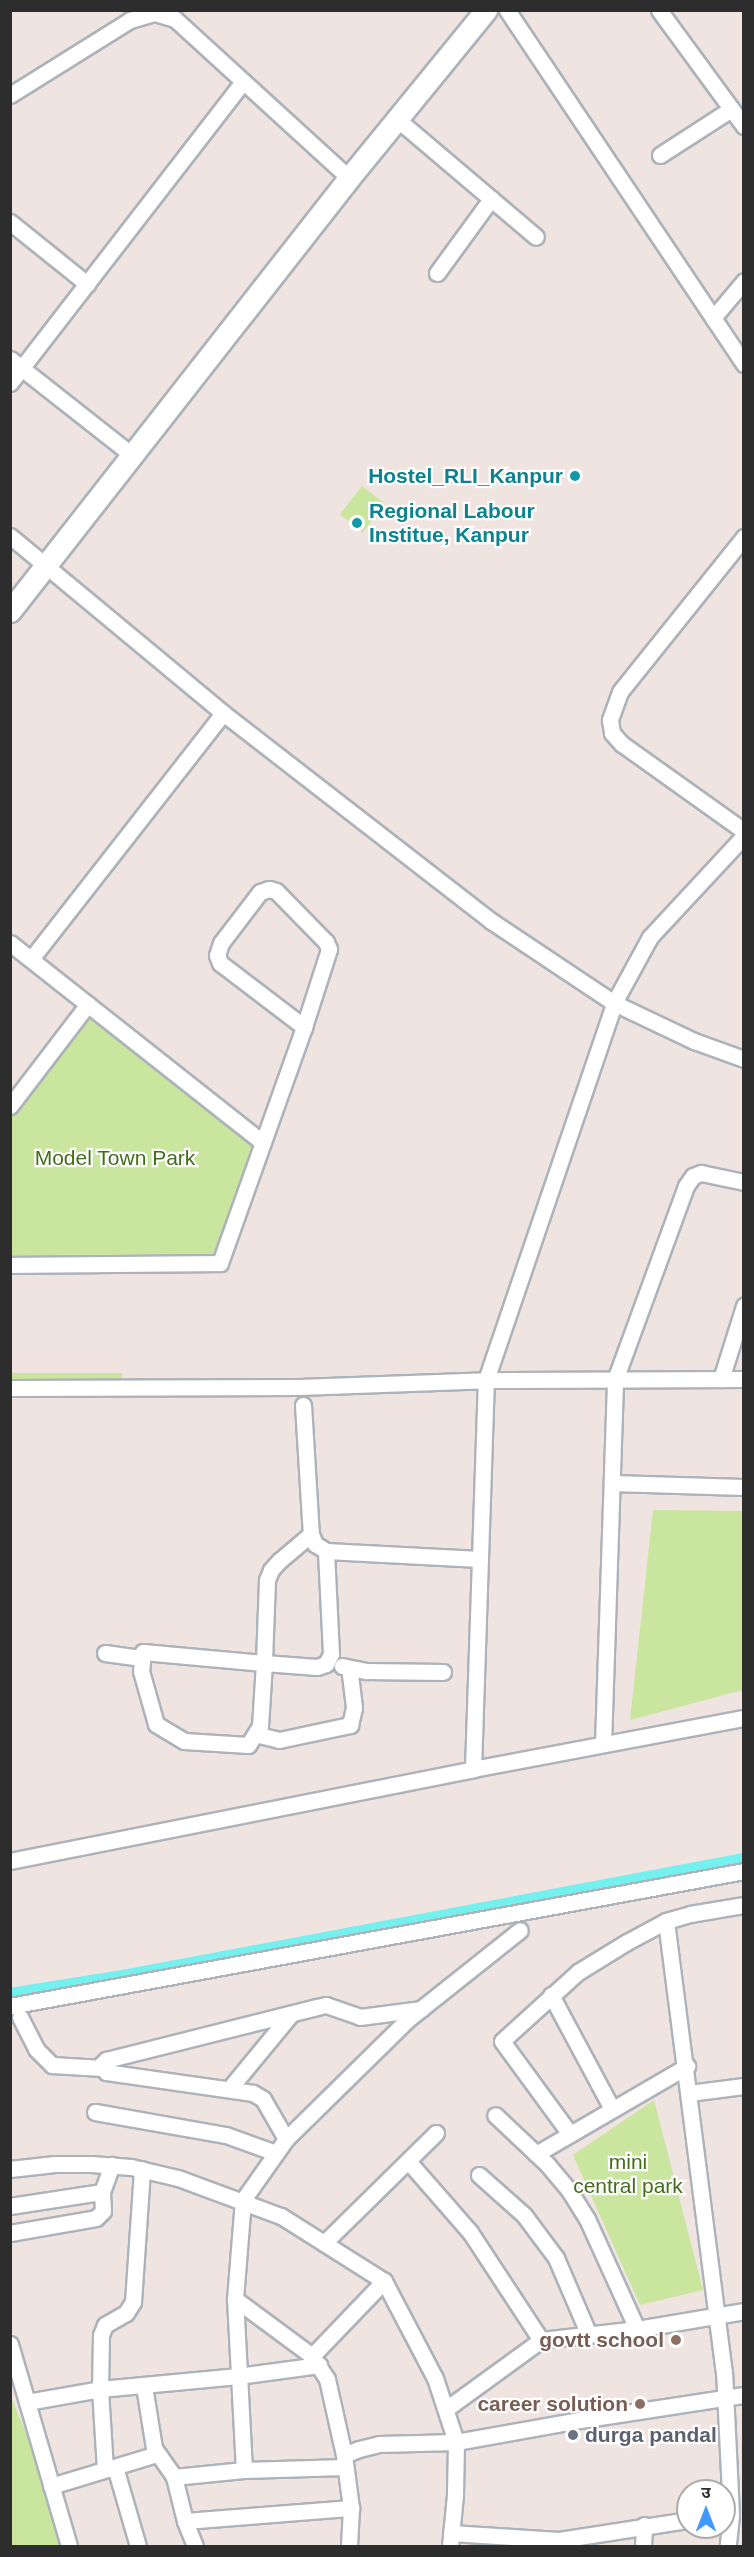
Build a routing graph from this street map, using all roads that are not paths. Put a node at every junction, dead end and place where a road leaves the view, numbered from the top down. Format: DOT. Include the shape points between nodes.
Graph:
graph roads {
  1 [pos="486,10"];
  2 [pos="507,10"];
  3 [pos="659,10"];
  4 [pos="243,82"];
  5 [pos="10,95"];
  6 [pos="731,109"];
  7 [pos="397,119"];
  8 [pos="743,125"];
  9 [pos="660,155"];
  10 [pos="349,178"];
  11 [pos="491,199"];
  12 [pos="10,222"];
  13 [pos="536,237"];
  14 [pos="437,273"];
  15 [pos="744,281"];
  16 [pos="87,284"];
  17 [pos="712,318"];
  18 [pos="16,364"];
  19 [pos="744,364"];
  20 [pos="10,383"];
  21 [pos="132,455"];
  22 [pos="10,536"];
  23 [pos="744,537"];
  24 [pos="46,565"];
  25 [pos="10,611"];
  26 [pos="223,713"];
  27 [pos="744,834"];
  28 [pos="10,943"];
  29 [pos="30,959"];
  30 [pos="614,1003"];
  31 [pos="88,1004"];
  32 [pos="304,1027"];
  33 [pos="744,1059"];
  34 [pos="10,1106"];
  35 [pos="262,1142"];
  36 [pos="744,1182"];
  37 [pos="10,1265"];
  38 [pos="744,1306"];
  39 [pos="721,1379"];
  40 [pos="744,1379"];
  41 [pos="486,1380"];
  42 [pos="615,1380"];
  43 [pos="10,1388"];
  44 [pos="303,1405"];
  45 [pos="612,1483"];
  46 [pos="744,1486"];
  47 [pos="310,1534"];
  48 [pos="326,1551"];
  49 [pos="480,1559"];
  50 [pos="105,1653"];
  51 [pos="142,1658"];
  52 [pos="329,1659"];
  53 [pos="264,1663"];
  54 [pos="349,1668"];
  55 [pos="443,1672"];
  56 [pos="744,1718"];
  57 [pos="255,1734"];
  58 [pos="603,1744"];
  59 [pos="473,1769"];
  60 [pos="10,1861"];
  61 [pos="744,1871"];
  62 [pos="744,1905"];
  63 [pos="666,1922"];
  64 [pos="520,1930"];
  65 [pos="551,1995"];
  66 [pos="421,2009"];
  67 [pos="15,2012"];
  68 [pos="291,2014"];
  69 [pos="687,2066"];
  70 [pos="102,2068"];
  71 [pos="744,2086"];
  72 [pos="230,2088"];
  73 [pos="689,2093"];
  74 [pos="612,2109"];
  75 [pos="95,2112"];
  76 [pos="495,2115"];
  77 [pos="436,2133"];
  78 [pos="570,2134"];
  79 [pos="286,2139"];
  80 [pos="276,2153"];
  81 [pos="536,2154"];
  82 [pos="408,2161"];
  83 [pos="112,2165"];
  84 [pos="10,2169"];
  85 [pos="142,2169"];
  86 [pos="479,2175"];
  87 [pos="102,2192"];
  88 [pos="243,2200"];
  89 [pos="10,2206"];
  90 [pos="10,2233"];
  91 [pos="324,2243"];
  92 [pos="384,2281"];
  93 [pos="235,2299"];
  94 [pos="744,2311"];
  95 [pos="717,2315"];
  96 [pos="637,2329"];
  97 [pos="589,2335"];
  98 [pos="541,2340"];
  99 [pos="10,2344"];
  100 [pos="316,2360"];
  101 [pos="238,2376"];
  102 [pos="144,2386"];
  103 [pos="100,2389"];
  104 [pos="744,2396"];
  105 [pos="727,2398"];
  106 [pos="27,2402"];
  107 [pos="446,2409"];
  108 [pos="456,2442"];
  109 [pos="157,2454"];
  110 [pos="344,2461"];
  111 [pos="110,2468"];
  112 [pos="244,2470"];
  113 [pos="174,2477"];
  114 [pos="731,2479"];
  115 [pos="51,2486"];
  116 [pos="351,2508"];
  117 [pos="185,2521"];
  118 [pos="676,2521"];
  119 [pos="644,2525"];
  120 [pos="450,2540"];
  121 [pos="558,2543"];
  122 [pos="69,2547"];
  123 [pos="138,2547"];
  124 [pos="195,2547"];
  125 [pos="348,2547"];
  126 [pos="643,2547"];
  1 -- 7 [label="street"];
  2 -- 17 [label="street"];
  3 -- 6 [label="street"];
  4 -- 5 [label="street" via="175,19 155,13 130,20"];
  4 -- 10 [label="street"];
  4 -- 16 [label="street"];
  6 -- 8 [label="street"];
  6 -- 9 [label="street"];
  7 -- 10 [label="street"];
  7 -- 11 [label="street"];
  10 -- 21 [label="street"];
  11 -- 13 [label="street"];
  11 -- 14 [label="street"];
  12 -- 16 [label="street"];
  15 -- 17 [label="street"];
  16 -- 18 [label="street"];
  17 -- 19 [label="street"];
  18 -- 20 [label="street"];
  18 -- 21 [label="street"];
  21 -- 24 [label="street"];
  22 -- 24 [label="street"];
  23 -- 27 [label="street" via="620,692 610,720 612,733 622,744"];
  24 -- 25 [label="street"];
  24 -- 26 [label="street"];
  26 -- 29 [label="street"];
  26 -- 30 [label="street" via="491,921"];
  27 -- 30 [label="street" via="650,937"];
  28 -- 29 [label="street"];
  29 -- 31 [label="street"];
  30 -- 33 [label="street" via="694,1041"];
  30 -- 41 [label="street"];
  31 -- 34 [label="street"];
  31 -- 35 [label="street"];
  32 -- 32 [label="street" via="220,963 217,955 221,943 260,892 269,889 276,891 329,949"];
  32 -- 35 [label="street"];
  35 -- 37 [label="street" via="220,1263"];
  36 -- 42 [label="street" via="701,1173 686,1186"];
  38 -- 39 [label="street"];
  39 -- 40 [label="street"];
  39 -- 42 [label="street"];
  41 -- 42 [label="street"];
  41 -- 43 [label="street" via="299,1387"];
  41 -- 49 [label="street"];
  42 -- 45 [label="street"];
  44 -- 47 [label="street"];
  45 -- 46 [label="street"];
  45 -- 58 [label="street"];
  47 -- 48 [label="street" via="315,1545"];
  47 -- 53 [label="street" via="279,1561 267,1580"];
  48 -- 49 [label="street"];
  48 -- 52 [label="street"];
  49 -- 59 [label="street"];
  50 -- 51 [label="street"];
  51 -- 53 [label="street" via="142,1652"];
  51 -- 57 [label="street" via="141,1671 156,1724 184,1741 248,1745"];
  52 -- 53 [label="street" via="317,1667"];
  52 -- 54 [label="street"];
  53 -- 57 [label="street" via="260,1726"];
  54 -- 55 [label="street"];
  54 -- 57 [label="street" via="354,1707 350,1725 279,1740"];
  56 -- 58 [label="street"];
  58 -- 59 [label="street"];
  59 -- 60 [label="street"];
  61 -- 67 [label="street"];
  62 -- 63 [label="street"];
  63 -- 65 [label="street" via="578,1972"];
  63 -- 69 [label="street"];
  64 -- 66 [label="street"];
  65 -- 74 [label="street"];
  65 -- 78 [label="street" via="502,2041"];
  66 -- 68 [label="street" via="360,2017 326,2006"];
  66 -- 79 [label="street"];
  67 -- 70 [label="street" via="36,2049 52,2066"];
  68 -- 70 [label="street" via="106,2060"];
  68 -- 72 [label="street"];
  69 -- 73 [label="street"];
  69 -- 74 [label="street"];
  70 -- 72 [label="street" via="112,2073"];
  71 -- 73 [label="street"];
  72 -- 79 [label="street" via="263,2099"];
  73 -- 95 [label="street"];
  74 -- 78 [label="street"];
  75 -- 80 [label="street" via="226,2134"];
  76 -- 81 [label="street"];
  77 -- 82 [label="street"];
  78 -- 81 [label="street"];
  79 -- 80 [label="street"];
  80 -- 88 [label="street"];
  81 -- 96 [label="street" via="568,2189 587,2219"];
  82 -- 91 [label="street"];
  82 -- 98 [label="street" via="470,2232"];
  83 -- 84 [label="street" via="56,2164"];
  83 -- 85 [label="street"];
  83 -- 87 [label="street"];
  85 -- 88 [label="street"];
  85 -- 103 [label="street" via="133,2302 126,2313 102,2330"];
  86 -- 97 [label="street" via="524,2215 550,2249"];
  87 -- 89 [label="street"];
  87 -- 90 [label="street" via="103,2211 96,2218"];
  88 -- 91 [label="street" via="281,2216"];
  88 -- 93 [label="street"];
  91 -- 92 [label="street"];
  92 -- 100 [label="street"];
  92 -- 107 [label="street" via="435,2378"];
  93 -- 100 [label="street"];
  93 -- 101 [label="street"];
  94 -- 95 [label="street"];
  95 -- 96 [label="street"];
  95 -- 105 [label="street"];
  96 -- 97 [label="street"];
  97 -- 98 [label="street"];
  98 -- 107 [label="street"];
  99 -- 106 [label="street"];
  100 -- 101 [label="street"];
  100 -- 110 [label="street" via="330,2386"];
  101 -- 102 [label="street"];
  101 -- 112 [label="street"];
  102 -- 103 [label="street"];
  102 -- 109 [label="street"];
  103 -- 106 [label="street"];
  103 -- 111 [label="street"];
  104 -- 105 [label="street"];
  105 -- 108 [label="street"];
  105 -- 114 [label="street"];
  106 -- 115 [label="street"];
  107 -- 108 [label="street"];
  108 -- 110 [label="street" via="379,2444"];
  108 -- 120 [label="street"];
  109 -- 111 [label="street"];
  109 -- 113 [label="street"];
  110 -- 112 [label="street"];
  110 -- 116 [label="street"];
  111 -- 115 [label="street"];
  111 -- 123 [label="street"];
  112 -- 113 [label="street"];
  113 -- 117 [label="street"];
  115 -- 122 [label="street"];
  116 -- 117 [label="street"];
  116 -- 125 [label="street"];
  117 -- 124 [label="street"];
  118 -- 119 [label="street"];
  119 -- 121 [label="street"];
  119 -- 126 [label="street"];
  120 -- 121 [label="street"];
}
